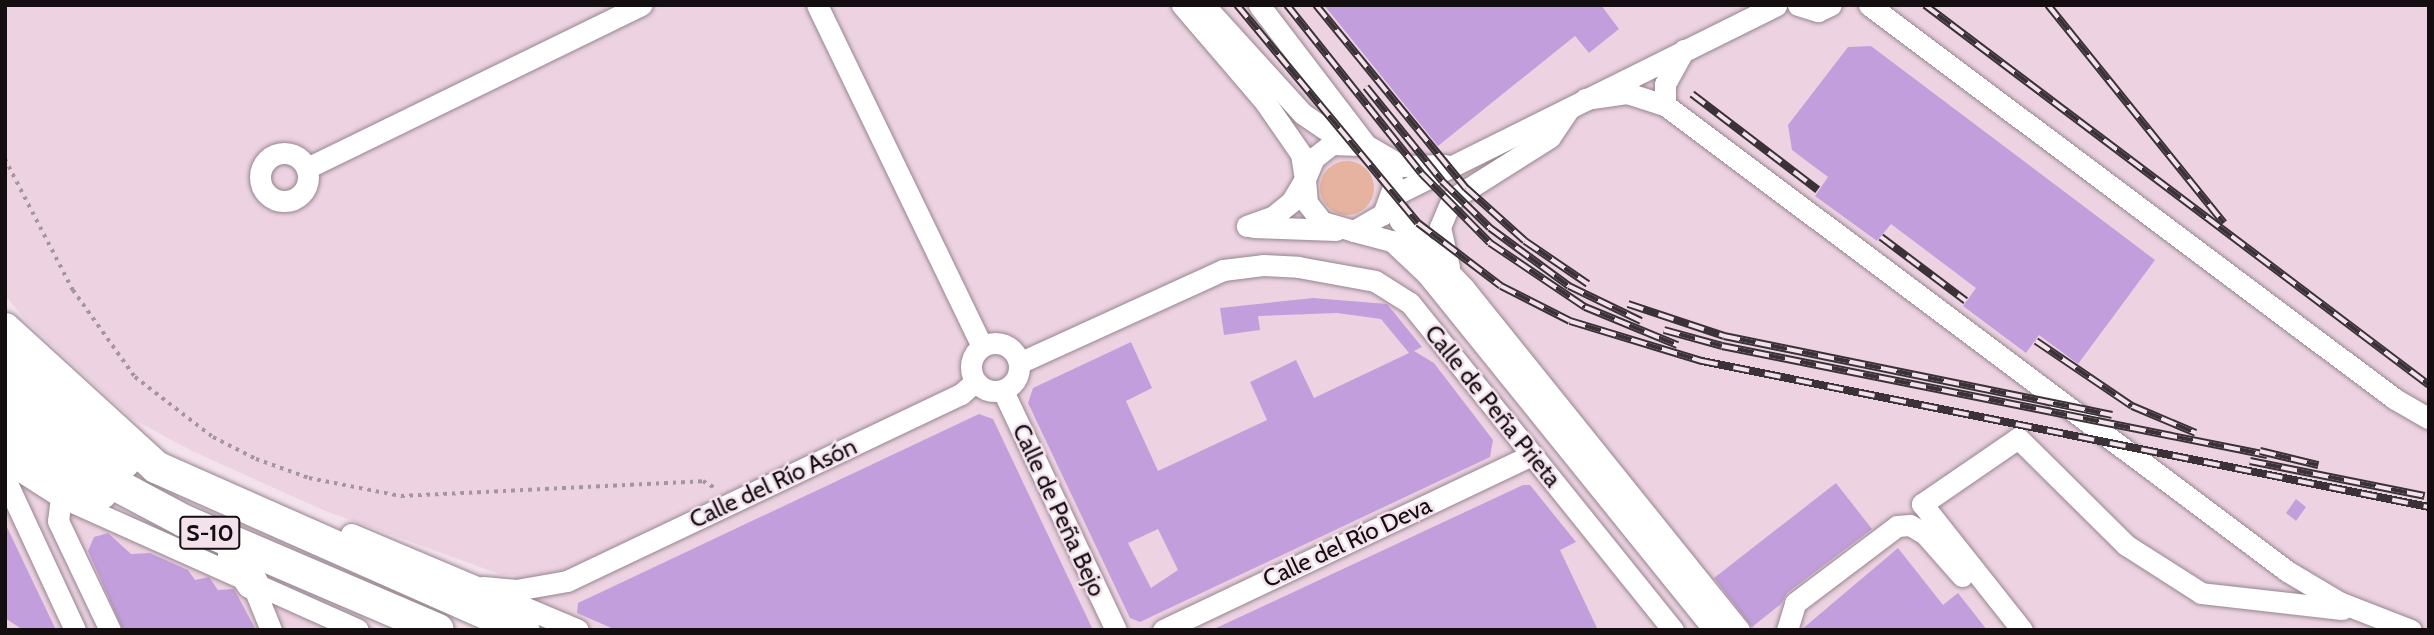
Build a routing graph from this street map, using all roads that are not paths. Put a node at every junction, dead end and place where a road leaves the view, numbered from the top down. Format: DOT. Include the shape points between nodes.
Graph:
graph roads {
  1 [pos="641,5"];
  2 [pos="817,5"];
  3 [pos="1182,5"];
  4 [pos="1204,5"];
  5 [pos="1259,5"];
  6 [pos="1776,5"];
  7 [pos="1798,5"];
  8 [pos="1830,5"];
  9 [pos="1870,5"];
  10 [pos="1684,50"];
  11 [pos="1578,103"];
  12 [pos="1665,105"];
  13 [pos="1344,142"];
  14 [pos="1373,149"];
  15 [pos="1461,162"];
  16 [pos="307,168"];
  17 [pos="1304,179"];
  18 [pos="1392,198"];
  19 [pos="1349,231"];
  20 [pos="1453,275"];
  21 [pos="5,329"];
  22 [pos="982,346"];
  23 [pos="1019,363"];
  24 [pos="5,366"];
  25 [pos="975,382"];
  26 [pos="1003,391"];
  27 [pos="5,396"];
  28 [pos="80,402"];
  29 [pos="2429,419"];
  30 [pos="5,432"];
  31 [pos="1532,455"];
  32 [pos="5,461"];
  33 [pos="5,479"];
  34 [pos="61,497"];
  35 [pos="351,534"];
  36 [pos="234,555"];
  37 [pos="567,580"];
  38 [pos="252,583"];
  39 [pos="483,587"];
  40 [pos="2358,611"];
  41 [pos="557,621"];
  42 [pos="75,630"];
  43 [pos="110,630"];
  44 [pos="271,630"];
  45 [pos="358,630"];
  46 [pos="403,630"];
  47 [pos="438,630"];
  48 [pos="496,630"];
  49 [pos="523,630"];
  50 [pos="578,630"];
  51 [pos="1116,630"];
  52 [pos="1163,630"];
  53 [pos="1673,630"];
  54 [pos="1714,630"];
  55 [pos="1739,630"];
  56 [pos="1787,630"];
  57 [pos="2005,630"];
  58 [pos="2022,630"];
  59 [pos="2411,630"];
  1 -- 16 [label="street"];
  2 -- 22 [label="street"];
  3 -- 17 [label="street" via="1288,133 1301,154"];
  4 -- 13 [label="street" via="1303,114"];
  5 -- 14 [label="street"];
  6 -- 10 [label="street"];
  7 -- 8 [label="street" via="1818,10"];
  9 -- 29 [label="street" via="2395,399"];
  10 -- 11 [label="street"];
  10 -- 12 [label="street" via="1665,84"];
  11 -- 12 [label="street" via="1627,93"];
  11 -- 15 [label="street"];
  11 -- 20 [label="street" via="1550,137 1460,191 1446,207 1439,236"];
  12 -- 40 [label="street" via="2287,572"];
  13 -- 14 [label="street"];
  13 -- 17 [label="street" via="1322,150"];
  14 -- 15 [label="street" via="1402,166"];
  14 -- 18 [label="street" via="1390,168"];
  15 -- 18 [label="street"];
  17 -- 19 [label="street" via="1313,214"];
  17 -- 19 [label="street" via="1280,212 1247,226"];
  18 -- 19 [label="street" via="1377,220"];
  18 -- 20 [label="street" via="1400,221"];
  19 -- 54 [label="street, Calle de Peña Prieta" via="1392,241 1426,273"];
  20 -- 55 [label="street"];
  21 -- 28 [label="highway"];
  22 -- 23 [label="street" via="1003,344"];
  22 -- 25 [label="street" via="971,360"];
  23 -- 26 [label="street" via="1018,377"];
  23 -- 31 [label="street, Calle de Peña Prieta" via="1201,278 1263,265 1344,274 1394,290 1410,303"];
  24 -- 48 [label="highway, S-10" via="68,424 190,500"];
  25 -- 26 [label="street" via="986,390"];
  25 -- 37 [label="street, Calle del Río Asón" via="961,394"];
  26 -- 51 [label="street, Calle de Peña Bejo"];
  27 -- 47 [label="highway, S-10" via="37,427 134,495"];
  28 -- 35 [label="highway" via="195,472"];
  28 -- 49 [label="highway" via="156,467"];
  30 -- 36 [label="highway" via="74,479 163,526"];
  31 -- 52 [label="street, Calle del Río Deva"];
  31 -- 53 [label="street, Calle de Peña Prieta"];
  32 -- 34 [label="street"];
  33 -- 42 [label="street"];
  34 -- 38 [label="street"];
  34 -- 43 [label="street" via="58,521"];
  35 -- 39 [label="street"];
  36 -- 38 [label="highway"];
  36 -- 46 [label="highway"];
  37 -- 39 [label="street, Calle del Río Asón" via="516,590"];
  37 -- 41 [label="street" via="553,598"];
  38 -- 44 [label="street"];
  38 -- 45 [label="street"];
  39 -- 41 [label="street"];
  40 -- 58 [label="street" via="2201,593 2126,545 2018,438 1922,504"];
  40 -- 59 [label="street"];
  41 -- 50 [label="street"];
  56 -- 57 [label="street" via="1795,603 1897,526 1910,524 1925,534"];
}
